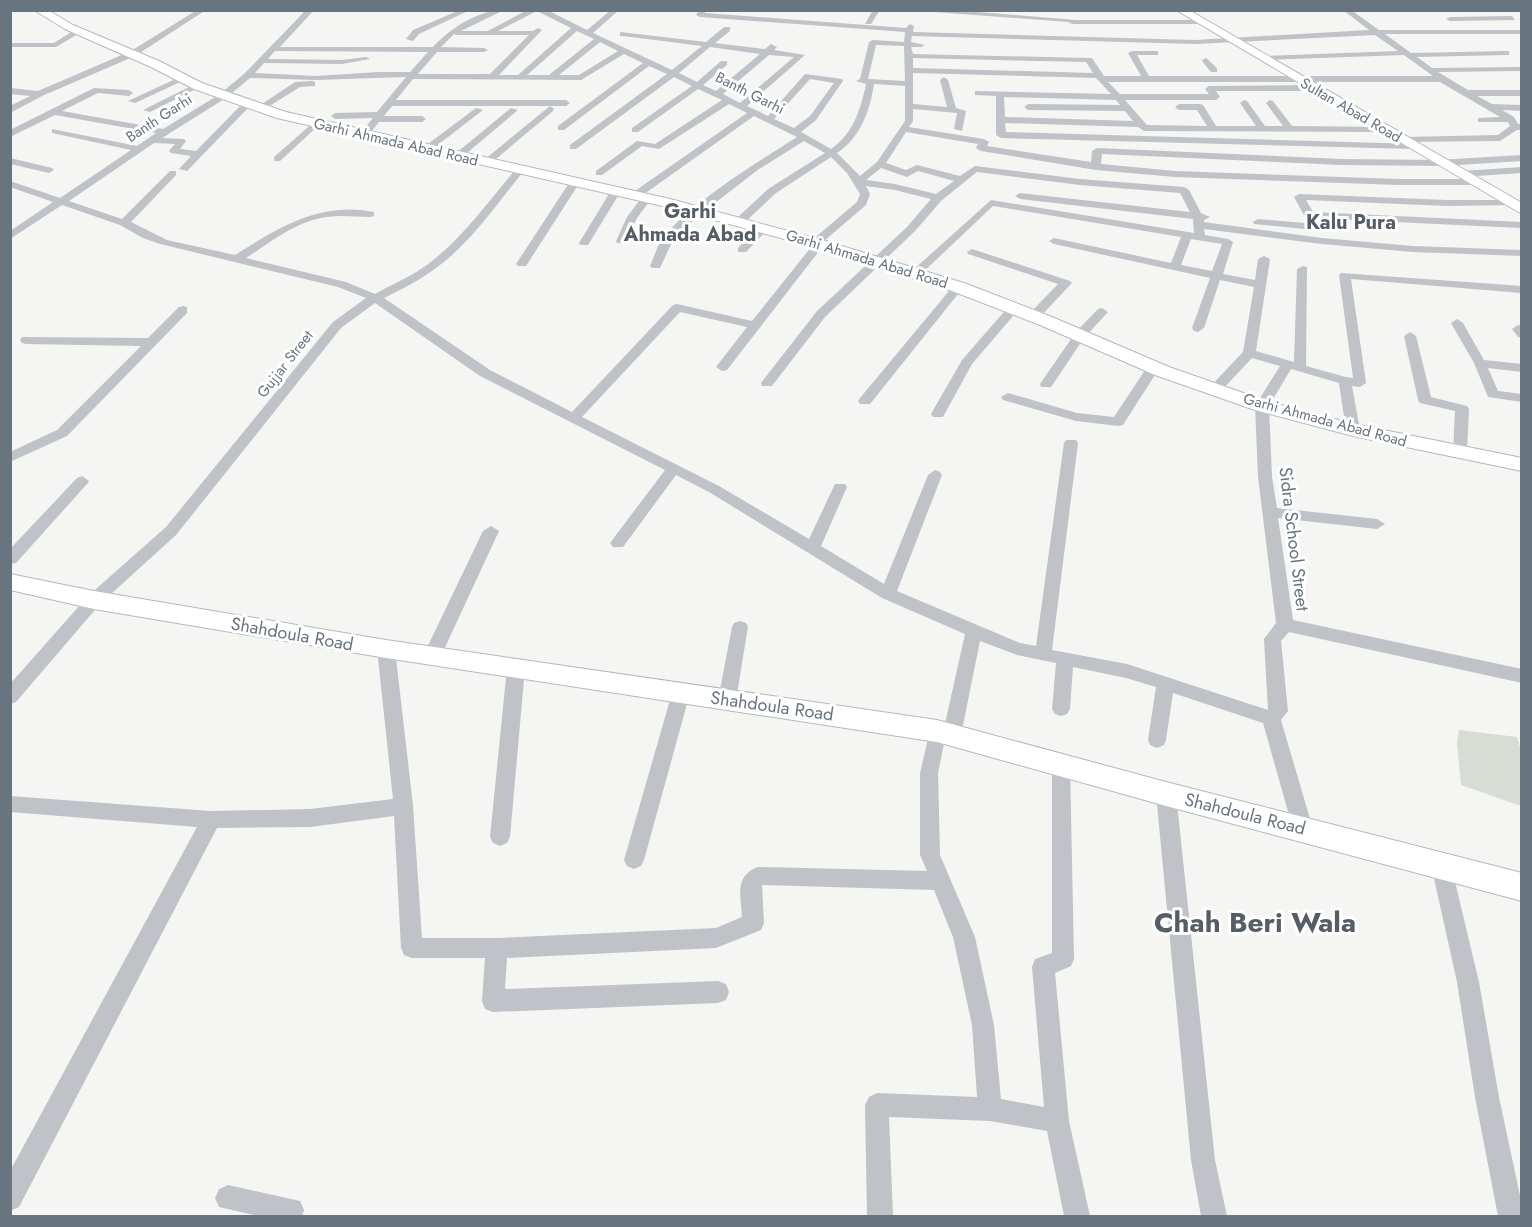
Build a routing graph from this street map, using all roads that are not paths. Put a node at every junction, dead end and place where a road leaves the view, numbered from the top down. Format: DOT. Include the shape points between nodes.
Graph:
graph roads {
  1 [pos="39,10"];
  2 [pos="203,10"];
  3 [pos="311,10"];
  4 [pos="467,10"];
  5 [pos="501,10"];
  6 [pos="534,10"];
  7 [pos="540,10"];
  8 [pos="616,10"];
  9 [pos="703,10"];
  10 [pos="877,10"];
  11 [pos="1346,10"];
  12 [pos="913,11"];
  13 [pos="1497,11"];
  14 [pos="1521,11"];
  15 [pos="1179,12"];
  16 [pos="1140,13"];
  17 [pos="1162,13"];
  18 [pos="552,16"];
  19 [pos="982,16"];
  20 [pos="1072,18"];
  21 [pos="1512,18"];
  22 [pos="1436,20"];
  23 [pos="1383,21"];
  24 [pos="868,22"];
  25 [pos="1361,22"];
  26 [pos="1521,23"];
  27 [pos="634,24"];
  28 [pos="923,24"];
  29 [pos="1197,27"];
  30 [pos="576,28"];
  31 [pos="727,29"];
  32 [pos="1051,29"];
  33 [pos="78,31"];
  34 [pos="1173,32"];
  35 [pos="1376,32"];
  36 [pos="1521,32"];
  37 [pos="536,33"];
  38 [pos="909,33"];
  39 [pos="587,34"];
  40 [pos="623,34"];
  41 [pos="490,35"];
  42 [pos="448,36"];
  43 [pos="983,37"];
  44 [pos="283,38"];
  45 [pos="294,38"];
  46 [pos="422,39"];
  47 [pos="433,39"];
  48 [pos="599,39"];
  49 [pos="1079,40"];
  50 [pos="710,43"];
  51 [pos="10,45"];
  52 [pos="609,45"];
  53 [pos="928,45"];
  54 [pos="1229,46"];
  55 [pos="986,47"];
  56 [pos="436,49"];
  57 [pos="770,49"];
  58 [pos="1074,49"];
  59 [pos="273,50"];
  60 [pos="484,50"];
  61 [pos="623,51"];
  62 [pos="1215,52"];
  63 [pos="1159,53"];
  64 [pos="1506,53"];
  65 [pos="131,54"];
  66 [pos="1406,54"];
  67 [pos="909,56"];
  68 [pos="1263,58"];
  69 [pos="374,59"];
  70 [pos="477,59"];
  71 [pos="416,60"];
  72 [pos="427,60"];
  73 [pos="262,61"];
  74 [pos="649,62"];
  75 [pos="723,63"];
  76 [pos="1281,69"];
  77 [pos="1521,69"];
  78 [pos="909,70"];
  79 [pos="1173,70"];
  80 [pos="1214,70"];
  81 [pos="1429,70"];
  82 [pos="674,73"];
  83 [pos="248,75"];
  84 [pos="412,76"];
  85 [pos="492,77"];
  86 [pos="520,77"];
  87 [pos="552,77"];
  88 [pos="1146,79"];
  89 [pos="944,80"];
  90 [pos="1099,80"];
  91 [pos="1299,80"];
  92 [pos="1442,80"];
  93 [pos="839,81"];
  94 [pos="191,82"];
  95 [pos="867,82"];
  96 [pos="111,83"];
  97 [pos="910,84"];
  98 [pos="403,85"];
  99 [pos="698,85"];
  100 [pos="414,87"];
  101 [pos="1312,88"];
  102 [pos="97,90"];
  103 [pos="10,91"];
  104 [pos="978,93"];
  105 [pos="1465,93"];
  106 [pos="1521,93"];
  107 [pos="39,94"];
  108 [pos="718,94"];
  109 [pos="999,94"];
  110 [pos="223,96"];
  111 [pos="1118,97"];
  112 [pos="729,100"];
  113 [pos="391,103"];
  114 [pos="566,103"];
  115 [pos="1244,103"];
  116 [pos="1269,104"];
  117 [pos="253,106"];
  118 [pos="742,106"];
  119 [pos="910,106"];
  120 [pos="1028,107"];
  121 [pos="1490,107"];
  122 [pos="1133,108"];
  123 [pos="1169,108"];
  124 [pos="1521,108"];
  125 [pos="549,109"];
  126 [pos="952,109"];
  127 [pos="10,110"];
  128 [pos="147,110"];
  129 [pos="479,110"];
  130 [pos="514,110"];
  131 [pos="53,112"];
  132 [pos="754,112"];
  133 [pos="335,116"];
  134 [pos="379,117"];
  135 [pos="422,118"];
  136 [pos="613,118"];
  137 [pos="624,120"];
  138 [pos="769,120"];
  139 [pos="1001,120"];
  140 [pos="1482,120"];
  141 [pos="315,124"];
  142 [pos="1141,124"];
  143 [pos="1516,124"];
  144 [pos="635,126"];
  145 [pos="561,128"];
  146 [pos="1213,128"];
  147 [pos="1262,128"];
  148 [pos="904,129"];
  149 [pos="959,129"];
  150 [pos="1290,129"];
  151 [pos="1382,129"];
  152 [pos="55,131"];
  153 [pos="164,132"];
  154 [pos="10,134"];
  155 [pos="364,135"];
  156 [pos="799,135"];
  157 [pos="1001,135"];
  158 [pos="1092,139"];
  159 [pos="152,140"];
  160 [pos="984,142"];
  161 [pos="1408,143"];
  162 [pos="573,147"];
  163 [pos="138,149"];
  164 [pos="427,149"];
  165 [pos="1513,150"];
  166 [pos="830,152"];
  167 [pos="1097,152"];
  168 [pos="198,154"];
  169 [pos="458,156"];
  170 [pos="277,159"];
  171 [pos="10,161"];
  172 [pos="487,162"];
  173 [pos="1441,162"];
  174 [pos="880,164"];
  175 [pos="37,167"];
  176 [pos="1096,167"];
  177 [pos="184,169"];
  178 [pos="49,170"];
  179 [pos="520,170"];
  180 [pos="1521,170"];
  181 [pos="1505,171"];
  182 [pos="173,173"];
  183 [pos="599,173"];
  184 [pos="1461,174"];
  185 [pos="962,180"];
  186 [pos="10,182"];
  187 [pos="575,182"];
  188 [pos="858,182"];
  189 [pos="1473,182"];
  190 [pos="1521,184"];
  191 [pos="616,191"];
  192 [pos="1020,196"];
  193 [pos="641,197"];
  194 [pos="938,198"];
  195 [pos="60,201"];
  196 [pos="1518,203"];
  197 [pos="698,211"];
  198 [pos="370,214"];
  199 [pos="1199,221"];
  200 [pos="739,222"];
  201 [pos="124,223"];
  202 [pos="1521,225"];
  203 [pos="1305,226"];
  204 [pos="763,228"];
  205 [pos="10,236"];
  206 [pos="1187,236"];
  207 [pos="1200,238"];
  208 [pos="621,241"];
  209 [pos="1054,241"];
  210 [pos="584,243"];
  211 [pos="817,243"];
  212 [pos="742,250"];
  213 [pos="972,252"];
  214 [pos="1521,253"];
  215 [pos="237,259"];
  216 [pos="1264,259"];
  217 [pos="875,261"];
  218 [pos="522,264"];
  219 [pos="656,266"];
  220 [pos="1176,267"];
  221 [pos="1303,268"];
  222 [pos="916,273"];
  223 [pos="1216,275"];
  224 [pos="1260,285"];
  225 [pos="958,287"];
  226 [pos="1521,290"];
  227 [pos="376,298"];
  228 [pos="1014,308"];
  229 [pos="183,310"];
  230 [pos="1102,312"];
  231 [pos="1034,316"];
  232 [pos="1458,323"];
  233 [pos="756,325"];
  234 [pos="1198,328"];
  235 [pos="1080,335"];
  236 [pos="1410,336"];
  237 [pos="26,340"];
  238 [pos="152,342"];
  239 [pos="1250,353"];
  240 [pos="1480,363"];
  241 [pos="1294,366"];
  242 [pos="722,367"];
  243 [pos="1154,367"];
  244 [pos="1521,368"];
  245 [pos="1345,381"];
  246 [pos="767,383"];
  247 [pos="1046,384"];
  248 [pos="1215,389"];
  249 [pos="1008,397"];
  250 [pos="1521,398"];
  251 [pos="865,401"];
  252 [pos="1262,406"];
  253 [pos="938,414"];
  254 [pos="573,418"];
  255 [pos="1353,430"];
  256 [pos="1071,443"];
  257 [pos="1460,453"];
  258 [pos="10,458"];
  259 [pos="1521,465"];
  260 [pos="673,469"];
  261 [pos="935,475"];
  262 [pos="82,481"];
  263 [pos="840,487"];
  264 [pos="1270,512"];
  265 [pos="1377,524"];
  266 [pos="491,531"];
  267 [pos="618,543"];
  268 [pos="812,549"];
  269 [pos="10,559"];
  270 [pos="10,582"];
  271 [pos="888,594"];
  272 [pos="94,600"];
  273 [pos="1285,625"];
  274 [pos="740,627"];
  275 [pos="974,631"];
  276 [pos="386,650"];
  277 [pos="432,656"];
  278 [pos="1043,656"];
  279 [pos="1065,660"];
  280 [pos="516,668"];
  281 [pos="1521,676"];
  282 [pos="1166,683"];
  283 [pos="681,693"];
  284 [pos="10,697"];
  285 [pos="727,699"];
  286 [pos="1061,709"];
  287 [pos="1271,718"];
  288 [pos="945,733"];
  289 [pos="1157,740"];
  290 [pos="1061,765"];
  291 [pos="1166,794"];
  292 [pos="10,804"];
  293 [pos="403,806"];
  294 [pos="211,820"];
  295 [pos="1303,829"];
  296 [pos="500,837"];
  297 [pos="634,860"];
  298 [pos="1441,866"];
  299 [pos="941,881"];
  300 [pos="1521,887"];
  301 [pos="497,948"];
  302 [pos="718,992"];
  303 [pos="990,1109"];
  304 [pos="1058,1121"];
  305 [pos="10,1198"];
  306 [pos="228,1198"];
  307 [pos="289,1216"];
  308 [pos="880,1216"];
  309 [pos="1077,1216"];
  310 [pos="1214,1216"];
  311 [pos="1511,1216"];
  1 -- 33 [label="street, Garhi Ahmada Abad Road"];
  2 -- 65 [label="street"];
  3 -- 44 [label="street, Banth Garhi"];
  4 -- 46 [label="street" via="406,38"];
  5 -- 42 [label="street"];
  6 -- 41 [label="street"];
  7 -- 18 [label="street, Banth Garhi"];
  8 -- 39 [label="street"];
  9 -- 38 [label="street" via="700,15"];
  10 -- 24 [label="street"];
  11 -- 25 [label="street"];
  12 -- 19 [label="street"];
  12 -- 38 [label="street"];
  13 -- 14 [label="street"];
  13 -- 21 [label="street"];
  15 -- 29 [label="street, Sultan Abad Road"];
  16 -- 17 [label="street"];
  18 -- 30 [label="street, Banth Garhi"];
  18 -- 37 [label="street"];
  19 -- 20 [label="street"];
  19 -- 43 [label="street"];
  20 -- 29 [label="street"];
  20 -- 32 [label="street"];
  20 -- 34 [label="street"];
  20 -- 49 [label="street"];
  21 -- 22 [label="street"];
  21 -- 26 [label="street"];
  23 -- 25 [label="street"];
  25 -- 35 [label="street"];
  27 -- 40 [label="street"];
  28 -- 38 [label="street"];
  29 -- 54 [label="street, Sultan Abad Road" via="1216,32"];
  30 -- 39 [label="street, Banth Garhi"];
  30 -- 86 [label="street"];
  31 -- 50 [label="street"];
  33 -- 51 [label="street" via="56,45"];
  33 -- 65 [label="street, Garhi Ahmada Abad Road"];
  35 -- 36 [label="street"];
  35 -- 54 [label="street"];
  35 -- 66 [label="street"];
  37 -- 41 [label="street"];
  37 -- 85 [label="street"];
  38 -- 43 [label="street"];
  38 -- 53 [label="street"];
  38 -- 67 [label="street"];
  38 -- 95 [label="street" via="873,42"];
  39 -- 48 [label="street, Banth Garhi"];
  40 -- 50 [label="street"];
  40 -- 52 [label="street"];
  41 -- 42 [label="street"];
  41 -- 60 [label="street"];
  42 -- 47 [label="street"];
  42 -- 56 [label="street"];
  43 -- 49 [label="street"];
  43 -- 55 [label="street"];
  44 -- 45 [label="street"];
  44 -- 59 [label="street, Banth Garhi"];
  48 -- 52 [label="street, Banth Garhi"];
  48 -- 87 [label="street"];
  49 -- 54 [label="street"];
  49 -- 58 [label="street" via="1071,42"];
  50 -- 57 [label="street"];
  50 -- 82 [label="street"];
  52 -- 61 [label="street, Banth Garhi"];
  54 -- 68 [label="street, Sultan Abad Road"];
  56 -- 59 [label="street"];
  56 -- 60 [label="street"];
  56 -- 72 [label="street"];
  57 -- 108 [label="street"];
  57 -- 118 [label="street" via="801,56"];
  59 -- 73 [label="street, Banth Garhi"];
  60 -- 70 [label="street"];
  61 -- 74 [label="street, Banth Garhi"];
  61 -- 87 [label="street" via="580,78"];
  62 -- 80 [label="street" via="1205,56"];
  63 -- 88 [label="street" via="1132,53"];
  64 -- 66 [label="street"];
  65 -- 94 [label="street, Garhi Ahmada Abad Road"];
  65 -- 107 [label="street"];
  66 -- 68 [label="street"];
  66 -- 81 [label="street"];
  67 -- 78 [label="street"];
  67 -- 90 [label="street" via="1089,60"];
  68 -- 76 [label="street, Sultan Abad Road"];
  69 -- 73 [label="street"];
  71 -- 72 [label="street"];
  72 -- 84 [label="street"];
  73 -- 83 [label="street, Banth Garhi"];
  74 -- 82 [label="street, Banth Garhi"];
  74 -- 145 [label="street"];
  75 -- 99 [label="street"];
  76 -- 80 [label="street"];
  76 -- 91 [label="street, Sultan Abad Road"];
  77 -- 81 [label="street"];
  78 -- 90 [label="street"];
  78 -- 97 [label="street"];
  79 -- 80 [label="street"];
  81 -- 92 [label="street"];
  82 -- 99 [label="street, Banth Garhi"];
  82 -- 136 [label="street"];
  83 -- 84 [label="street"];
  83 -- 110 [label="street, Banth Garhi"];
  84 -- 85 [label="street"];
  84 -- 98 [label="street"];
  85 -- 86 [label="street"];
  86 -- 87 [label="street"];
  88 -- 90 [label="street"];
  88 -- 91 [label="street"];
  89 -- 126 [label="street"];
  90 -- 111 [label="street"];
  91 -- 92 [label="street"];
  91 -- 101 [label="street, Sultan Abad Road"];
  92 -- 105 [label="street"];
  93 -- 95 [label="street"];
  93 -- 138 [label="street" via="808,76"];
  93 -- 156 [label="street"];
  94 -- 102 [label="street" via="130,97"];
  94 -- 110 [label="street, Garhi Ahmada Abad Road"];
  94 -- 128 [label="street"];
  95 -- 97 [label="street"];
  95 -- 166 [label="street" via="866,108 846,143"];
  96 -- 102 [label="street"];
  97 -- 119 [label="street"];
  98 -- 100 [label="street"];
  98 -- 113 [label="street"];
  98 -- 117 [label="street" via="298,84"];
  99 -- 108 [label="street, Banth Garhi"];
  99 -- 144 [label="street"];
  101 -- 111 [label="street" via="1209,89 1216,97"];
  101 -- 151 [label="street, Sultan Abad Road"];
  102 -- 131 [label="street"];
  103 -- 107 [label="street"];
  104 -- 109 [label="street"];
  105 -- 106 [label="street"];
  105 -- 121 [label="street"];
  107 -- 127 [label="street"];
  108 -- 112 [label="street, Banth Garhi"];
  109 -- 111 [label="street"];
  109 -- 139 [label="street"];
  110 -- 117 [label="street, Garhi Ahmada Abad Road"];
  110 -- 153 [label="street, Banth Garhi"];
  111 -- 122 [label="street"];
  112 -- 118 [label="street, Banth Garhi"];
  112 -- 183 [label="street" via="656,147 640,143"];
  113 -- 114 [label="street"];
  113 -- 134 [label="street"];
  115 -- 147 [label="street"];
  116 -- 150 [label="street"];
  117 -- 141 [label="street, Garhi Ahmada Abad Road"];
  117 -- 168 [label="street"];
  118 -- 132 [label="street, Banth Garhi"];
  119 -- 126 [label="street"];
  119 -- 148 [label="street"];
  120 -- 122 [label="street"];
  121 -- 124 [label="street"];
  121 -- 143 [label="street"];
  122 -- 142 [label="street"];
  123 -- 146 [label="street" via="1200,107"];
  125 -- 172 [label="street"];
  126 -- 149 [label="street" via="962,111"];
  129 -- 164 [label="street"];
  130 -- 169 [label="street"];
  131 -- 153 [label="street"];
  131 -- 154 [label="street"];
  132 -- 138 [label="street, Banth Garhi"];
  132 -- 193 [label="street"];
  133 -- 134 [label="street"];
  134 -- 135 [label="street"];
  134 -- 155 [label="street"];
  136 -- 137 [label="street"];
  136 -- 162 [label="street"];
  138 -- 156 [label="street, Banth Garhi"];
  139 -- 142 [label="street"];
  139 -- 157 [label="street"];
  140 -- 143 [label="street"];
  141 -- 155 [label="street, Garhi Ahmada Abad Road"];
  141 -- 170 [label="street"];
  142 -- 146 [label="street" via="1144,128"];
  143 -- 165 [label="street"];
  146 -- 147 [label="street"];
  147 -- 150 [label="street"];
  148 -- 160 [label="street"];
  148 -- 174 [label="street"];
  150 -- 151 [label="street"];
  151 -- 161 [label="street, Sultan Abad Road"];
  152 -- 163 [label="street"];
  153 -- 159 [label="street, Banth Garhi"];
  155 -- 164 [label="street, Garhi Ahmada Abad Road"];
  156 -- 166 [label="street, Banth Garhi"];
  156 -- 197 [label="street"];
  157 -- 158 [label="street"];
  157 -- 160 [label="street" via="999,139 984,138"];
  158 -- 161 [label="street"];
  158 -- 167 [label="street"];
  159 -- 163 [label="street, Banth Garhi"];
  159 -- 168 [label="street" via="181,141 174,151"];
  160 -- 176 [label="street" via="981,148"];
  161 -- 165 [label="street"];
  161 -- 173 [label="street, Sultan Abad Road"];
  163 -- 195 [label="street, Banth Garhi"];
  164 -- 169 [label="street, Garhi Ahmada Abad Road"];
  165 -- 173 [label="street"];
  166 -- 188 [label="street, Banth Garhi" via="850,169"];
  166 -- 200 [label="street" via="772,191"];
  167 -- 173 [label="street"];
  167 -- 176 [label="street"];
  168 -- 177 [label="street"];
  169 -- 172 [label="street, Garhi Ahmada Abad Road"];
  171 -- 175 [label="street"];
  172 -- 179 [label="street, Garhi Ahmada Abad Road"];
  173 -- 184 [label="street, Sultan Abad Road"];
  174 -- 185 [label="street" via="907,174 917,168"];
  174 -- 188 [label="street"];
  175 -- 178 [label="street"];
  175 -- 186 [label="street"];
  176 -- 189 [label="street" via="1175,174"];
  179 -- 187 [label="street, Garhi Ahmada Abad Road"];
  179 -- 227 [label="street, Gujjar Street" via="448,253"];
  180 -- 181 [label="street"];
  181 -- 184 [label="street"];
  181 -- 190 [label="street"];
  182 -- 201 [label="street"];
  184 -- 189 [label="street, Sultan Abad Road"];
  185 -- 194 [label="street"];
  185 -- 199 [label="street" via="975,169 1070,183 1184,190"];
  186 -- 195 [label="street"];
  187 -- 191 [label="street, Garhi Ahmada Abad Road"];
  187 -- 218 [label="street"];
  188 -- 194 [label="street"];
  188 -- 211 [label="street" via="865,194 862,202"];
  189 -- 196 [label="street, Sultan Abad Road"];
  191 -- 193 [label="street, Garhi Ahmada Abad Road"];
  191 -- 210 [label="street"];
  192 -- 199 [label="street"];
  193 -- 197 [label="street, Garhi Ahmada Abad Road"];
  193 -- 208 [label="street"];
  194 -- 217 [label="street"];
  195 -- 201 [label="street"];
  195 -- 205 [label="street, Banth Garhi"];
  196 -- 202 [label="street" via="1299,197 1309,216"];
  197 -- 200 [label="street, Garhi Ahmada Abad Road"];
  197 -- 219 [label="street" via="670,236"];
  198 -- 215 [label="street" via="329,214 302,220"];
  199 -- 203 [label="street"];
  199 -- 207 [label="street"];
  199 -- 214 [label="street" via="1322,241"];
  200 -- 204 [label="street, Garhi Ahmada Abad Road"];
  201 -- 215 [label="street" via="164,242"];
  204 -- 211 [label="street, Garhi Ahmada Abad Road"];
  204 -- 212 [label="street"];
  206 -- 207 [label="street"];
  206 -- 220 [label="street"];
  206 -- 222 [label="street" via="991,203"];
  207 -- 223 [label="street" via="1228,242"];
  209 -- 220 [label="street"];
  211 -- 217 [label="street, Garhi Ahmada Abad Road"];
  211 -- 233 [label="street"];
  213 -- 231 [label="street" via="1066,283"];
  215 -- 227 [label="street" via="342,284"];
  216 -- 224 [label="street"];
  217 -- 222 [label="street, Garhi Ahmada Abad Road"];
  217 -- 246 [label="street" via="821,314"];
  220 -- 223 [label="street"];
  221 -- 241 [label="street"];
  222 -- 225 [label="street, Garhi Ahmada Abad Road"];
  223 -- 224 [label="street"];
  223 -- 234 [label="street"];
  224 -- 239 [label="street"];
  225 -- 228 [label="street, Garhi Ahmada Abad Road"];
  225 -- 251 [label="street"];
  226 -- 245 [label="street" via="1345,275 1359,383"];
  227 -- 254 [label="street" via="485,373"];
  227 -- 272 [label="street, Gujjar Street" via="352,310 336,326 171,531"];
  228 -- 231 [label="street, Garhi Ahmada Abad Road"];
  228 -- 253 [label="street" via="966,363"];
  229 -- 238 [label="street"];
  230 -- 235 [label="street"];
  231 -- 235 [label="street, Garhi Ahmada Abad Road"];
  232 -- 240 [label="street"];
  233 -- 242 [label="street"];
  233 -- 254 [label="street" via="677,308"];
  235 -- 243 [label="street, Garhi Ahmada Abad Road"];
  235 -- 247 [label="street"];
  236 -- 257 [label="street" via="1425,400 1462,409"];
  237 -- 238 [label="street"];
  238 -- 258 [label="street" via="62,433"];
  239 -- 241 [label="street"];
  239 -- 248 [label="street"];
  240 -- 244 [label="street"];
  240 -- 250 [label="street" via="1493,394"];
  241 -- 245 [label="street"];
  241 -- 252 [label="street"];
  243 -- 248 [label="street, Garhi Ahmada Abad Road"];
  243 -- 249 [label="street" via="1118,422 1076,417"];
  245 -- 255 [label="street"];
  248 -- 252 [label="street, Garhi Ahmada Abad Road"];
  252 -- 255 [label="street, Garhi Ahmada Abad Road"];
  252 -- 264 [label="street, Sidra School Street"];
  254 -- 260 [label="street"];
  255 -- 257 [label="street, Garhi Ahmada Abad Road"];
  256 -- 278 [label="street"];
  257 -- 259 [label="street, Garhi Ahmada Abad Road"];
  260 -- 267 [label="street"];
  260 -- 268 [label="street" via="714,489"];
  261 -- 271 [label="street"];
  262 -- 269 [label="street"];
  263 -- 268 [label="street"];
  264 -- 265 [label="street"];
  264 -- 273 [label="street, Sidra School Street"];
  266 -- 277 [label="street"];
  268 -- 271 [label="street"];
  270 -- 272 [label="street, Shahdoula Road"];
  271 -- 275 [label="street"];
  272 -- 276 [label="street, Shahdoula Road"];
  272 -- 284 [label="street, Gujjar Street"];
  273 -- 281 [label="street"];
  273 -- 287 [label="street, Sidra School Street" via="1272,639 1279,711"];
  274 -- 285 [label="street"];
  275 -- 278 [label="street"];
  275 -- 288 [label="street"];
  276 -- 277 [label="street, Shahdoula Road"];
  276 -- 293 [label="street"];
  277 -- 280 [label="street, Shahdoula Road"];
  278 -- 279 [label="street"];
  279 -- 282 [label="street"];
  279 -- 286 [label="street"];
  280 -- 283 [label="street, Shahdoula Road"];
  280 -- 296 [label="street"];
  282 -- 287 [label="street"];
  282 -- 289 [label="street"];
  283 -- 285 [label="street, Shahdoula Road"];
  283 -- 297 [label="street"];
  285 -- 288 [label="street, Shahdoula Road"];
  287 -- 295 [label="street"];
  288 -- 290 [label="street, Shahdoula Road"];
  288 -- 299 [label="street" via="929,773 930,855"];
  290 -- 291 [label="street, Shahdoula Road"];
  290 -- 304 [label="street" via="1063,959 1043,968"];
  291 -- 295 [label="street, Shahdoula Road"];
  291 -- 310 [label="street" via="1203,1160"];
  292 -- 294 [label="street"];
  293 -- 294 [label="street" via="310,818"];
  293 -- 301 [label="street" via="412,948"];
  294 -- 305 [label="street"];
  295 -- 298 [label="street, Shahdoula Road"];
  298 -- 300 [label="street, Shahdoula Road"];
  298 -- 311 [label="street" via="1468,982"];
  299 -- 301 [label="street" via="758,876 750,883 753,923 716,938"];
  299 -- 303 [label="street" via="964,937 983,1025"];
  301 -- 302 [label="street" via="493,1001"];
  303 -- 304 [label="street"];
  303 -- 308 [label="street" via="877,1106"];
  304 -- 309 [label="street"];
  306 -- 307 [label="street" via="291,1210"];
}
